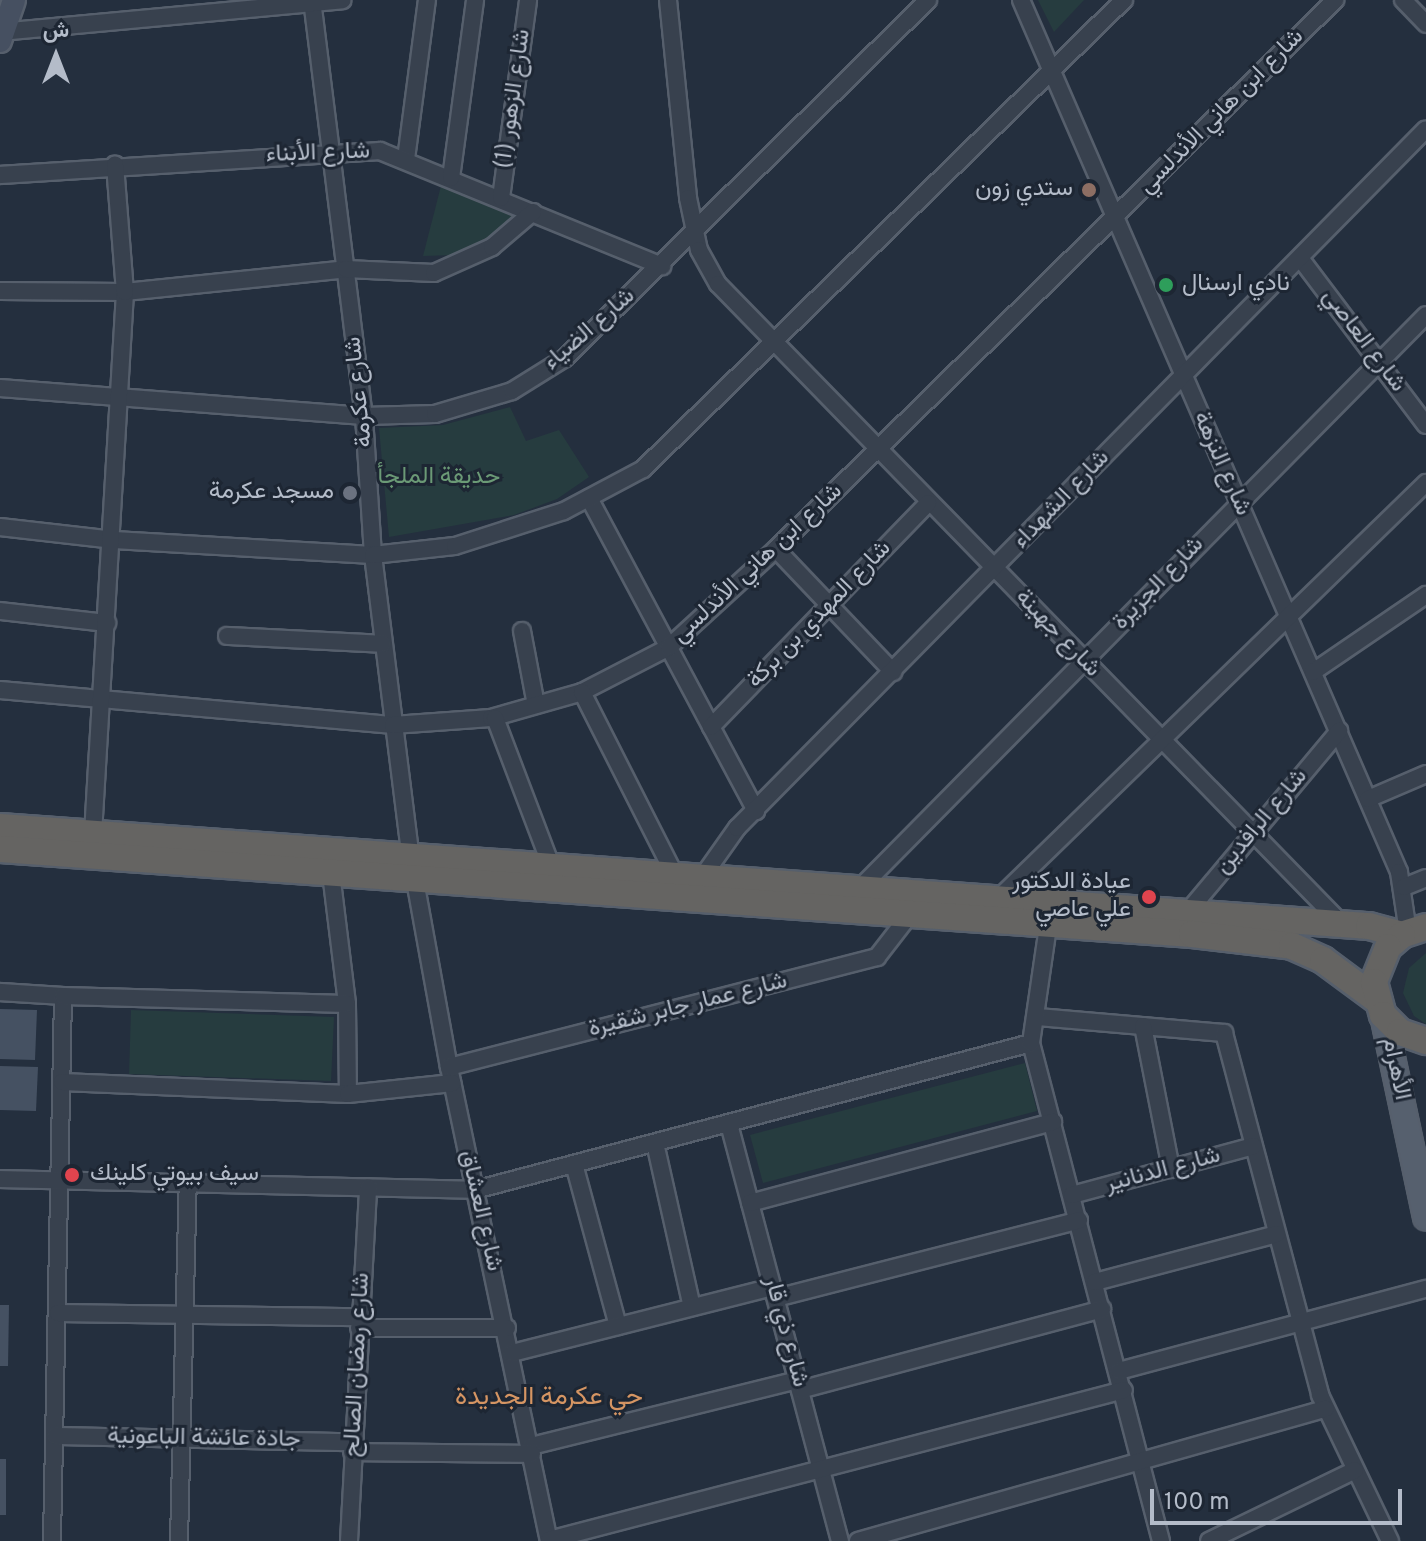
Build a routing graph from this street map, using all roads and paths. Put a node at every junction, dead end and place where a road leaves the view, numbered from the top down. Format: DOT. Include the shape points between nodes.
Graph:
graph roads {
  1 [pos="14,0"];
  2 [pos="343,0"];
  3 [pos="427,0"];
  4 [pos="475,0"];
  5 [pos="528,0"];
  6 [pos="668,0"];
  7 [pos="928,0"];
  8 [pos="1021,0"];
  9 [pos="1124,0"];
  10 [pos="1335,0"];
  11 [pos="1403,0"];
  12 [pos="312,2"];
  13 [pos="1426,24"];
  14 [pos="1,35"];
  15 [pos="1053,69"];
  16 [pos="1426,129"];
  17 [pos="331,152"];
  18 [pos="406,159"];
  19 [pos="115,164"];
  20 [pos="0,175"];
  21 [pos="451,178"];
  22 [pos="501,198"];
  23 [pos="533,212"];
  24 [pos="1114,220"];
  25 [pos="696,234"];
  26 [pos="1300,258"];
  27 [pos="662,266"];
  28 [pos="346,269"];
  29 [pos="0,291"];
  30 [pos="125,292"];
  31 [pos="1426,315"];
  32 [pos="772,344"];
  33 [pos="1380,361"];
  34 [pos="1183,377"];
  35 [pos="0,388"];
  36 [pos="119,398"];
  37 [pos="364,416"];
  38 [pos="1426,425"];
  39 [pos="878,452"];
  40 [pos="1426,483"];
  41 [pos="589,498"];
  42 [pos="1237,501"];
  43 [pos="928,503"];
  44 [pos="0,527"];
  45 [pos="114,540"];
  46 [pos="776,549"];
  47 [pos="373,555"];
  48 [pos="993,570"];
  49 [pos="1426,595"];
  50 [pos="830,605"];
  51 [pos="0,611"];
  52 [pos="1290,619"];
  53 [pos="107,623"];
  54 [pos="522,631"];
  55 [pos="227,636"];
  56 [pos="383,644"];
  57 [pos="669,647"];
  58 [pos="1084,662"];
  59 [pos="893,672"];
  60 [pos="1313,672"];
  61 [pos="0,690"];
  62 [pos="582,692"];
  63 [pos="105,701"];
  64 [pos="536,705"];
  65 [pos="495,718"];
  66 [pos="393,725"];
  67 [pos="711,727"];
  68 [pos="1339,731"];
  69 [pos="1163,743"];
  70 [pos="1426,774"];
  71 [pos="1368,799"];
  72 [pos="756,811"];
  73 [pos="0,827"];
  74 [pos="1252,833"];
  75 [pos="93,834"];
  76 [pos="0,849"];
  77 [pos="410,853"];
  78 [pos="550,863"];
  79 [pos="331,873"];
  80 [pos="674,873"];
  81 [pos="703,876"];
  82 [pos="1426,878"];
  83 [pos="415,879"];
  84 [pos="1404,887"];
  85 [pos="860,888"];
  86 [pos="998,899"];
  87 [pos="1186,914"];
  88 [pos="908,917"];
  89 [pos="1342,924"];
  90 [pos="1048,926"];
  91 [pos="1412,931"];
  92 [pos="0,992"];
  93 [pos="63,996"];
  94 [pos="347,1004"];
  95 [pos="1380,1008"];
  96 [pos="1037,1017"];
  97 [pos="1143,1026"];
  98 [pos="1426,1041"];
  99 [pos="1031,1043"];
  100 [pos="450,1075"];
  101 [pos="62,1082"];
  102 [pos="348,1094"];
  103 [pos="1053,1122"];
  104 [pos="729,1124"];
  105 [pos="1418,1134"];
  106 [pos="655,1143"];
  107 [pos="1254,1146"];
  108 [pos="574,1164"];
  109 [pos="1171,1169"];
  110 [pos="0,1179"];
  111 [pos="62,1182"];
  112 [pos="188,1185"];
  113 [pos="368,1188"];
  114 [pos="475,1190"];
  115 [pos="1072,1195"];
  116 [pos="750,1203"];
  117 [pos="1426,1217"];
  118 [pos="1079,1220"];
  119 [pos="1277,1234"];
  120 [pos="1095,1282"];
  121 [pos="1426,1289"];
  122 [pos="774,1292"];
  123 [pos="692,1307"];
  124 [pos="1102,1309"];
  125 [pos="58,1313"];
  126 [pos="183,1315"];
  127 [pos="1300,1322"];
  128 [pos="360,1323"];
  129 [pos="618,1326"];
  130 [pos="507,1328"];
  131 [pos="512,1353"];
  132 [pos="1119,1371"];
  133 [pos="799,1385"];
  134 [pos="1124,1390"];
  135 [pos="1326,1409"];
  136 [pos="55,1436"];
  137 [pos="181,1438"];
  138 [pos="352,1447"];
  139 [pos="531,1450"];
  140 [pos="1144,1462"];
  141 [pos="1355,1470"];
  142 [pos="822,1473"];
  143 [pos="52,1541"];
  144 [pos="179,1541"];
  145 [pos="349,1541"];
  146 [pos="549,1541"];
  147 [pos="840,1541"];
  148 [pos="858,1541"];
  149 [pos="1160,1541"];
  150 [pos="1209,1541"];
  151 [pos="1390,1541"];
  1 -- 14 [label="main road"];
  2 -- 12 [label="street"];
  3 -- 18 [label="street"];
  4 -- 21 [label="street"];
  5 -- 22 [label="street, شارع الزهور (1)"];
  6 -- 25 [label="street, شارع جهينة"];
  7 -- 25 [label="street, شارع الضياء"];
  8 -- 15 [label="street, شارع النزهة"];
  9 -- 15 [label="street"];
  10 -- 24 [label="street, شارع ابن هاني الأندلسي"];
  11 -- 13 [label="street"];
  12 -- 14 [label="street"];
  12 -- 17 [label="street, شارع عكرمة"];
  15 -- 24 [label="street, شارع النزهة"];
  15 -- 32 [label="street"];
  16 -- 26 [label="street, شارع الشهداء"];
  17 -- 18 [label="street, شارع الأبناء" via="380,151"];
  17 -- 19 [label="street, شارع الأبناء"];
  17 -- 28 [label="street, شارع عكرمة"];
  18 -- 21 [label="street, شارع الأبناء"];
  19 -- 20 [label="street, شارع الأبناء"];
  19 -- 30 [label="street"];
  21 -- 22 [label="street, شارع الأبناء"];
  22 -- 23 [label="street, شارع الأبناء"];
  23 -- 27 [label="street, شارع الأبناء"];
  23 -- 28 [label="street" via="492,247 434,273"];
  24 -- 34 [label="street, شارع النزهة"];
  24 -- 39 [label="street, شارع ابن هاني الأندلسي"];
  25 -- 27 [label="street, شارع الضياء"];
  25 -- 32 [label="street, شارع جهينة" via="718,284"];
  26 -- 33 [label="street, شارع العاصي"];
  26 -- 34 [label="street, شارع الشهداء"];
  27 -- 37 [label="street, شارع الضياء" via="565,358 512,391 435,414"];
  28 -- 30 [label="street"];
  28 -- 37 [label="street, شارع عكرمة"];
  29 -- 30 [label="street"];
  30 -- 36 [label="street"];
  31 -- 33 [label="street, شارع الجزيرة"];
  32 -- 39 [label="street, شارع جهينة"];
  32 -- 41 [label="street" via="643,469"];
  33 -- 38 [label="street, شارع العاصي"];
  33 -- 42 [label="street, شارع الجزيرة"];
  34 -- 42 [label="street, شارع النزهة"];
  34 -- 48 [label="street, شارع الشهداء"];
  35 -- 36 [label="street, شارع الضياء"];
  36 -- 37 [label="street, شارع الضياء"];
  36 -- 45 [label="street"];
  37 -- 47 [label="street, شارع عكرمة"];
  39 -- 43 [label="street, شارع جهينة"];
  39 -- 46 [label="street, شارع ابن هاني الأندلسي"];
  40 -- 52 [label="street"];
  41 -- 47 [label="street" via="455,546"];
  41 -- 57 [label="street"];
  42 -- 52 [label="street, شارع النزهة"];
  42 -- 58 [label="street, شارع الجزيرة"];
  43 -- 48 [label="street, شارع جهينة"];
  43 -- 50 [label="street, شارع المهدي بن بركة"];
  44 -- 45 [label="street"];
  45 -- 47 [label="street"];
  45 -- 53 [label="street"];
  46 -- 50 [label="street"];
  46 -- 57 [label="street, شارع ابن هاني الأندلسي"];
  47 -- 56 [label="street, شارع عكرمة"];
  48 -- 58 [label="street, شارع جهينة"];
  48 -- 59 [label="street, شارع الشهداء"];
  49 -- 60 [label="street"];
  50 -- 59 [label="street"];
  50 -- 67 [label="street, شارع المهدي بن بركة"];
  51 -- 53 [label="street"];
  52 -- 60 [label="street, شارع النزهة"];
  52 -- 69 [label="street"];
  53 -- 63 [label="street"];
  54 -- 64 [label="street"];
  55 -- 56 [label="street"];
  56 -- 66 [label="street, شارع عكرمة"];
  57 -- 62 [label="street, شارع ابن هاني الأندلسي"];
  57 -- 67 [label="street"];
  58 -- 69 [label="street, شارع جهينة"];
  58 -- 85 [label="street, شارع الجزيرة"];
  59 -- 72 [label="street, شارع الشهداء"];
  60 -- 68 [label="street, شارع النزهة"];
  61 -- 63 [label="street, شارع ابن هاني الأندلسي"];
  62 -- 64 [label="street, شارع ابن هاني الأندلسي"];
  62 -- 80 [label="street"];
  63 -- 66 [label="street, شارع ابن هاني الأندلسي"];
  63 -- 75 [label="street"];
  64 -- 65 [label="street, شارع ابن هاني الأندلسي"];
  65 -- 66 [label="street, شارع ابن هاني الأندلسي"];
  65 -- 78 [label="street"];
  66 -- 77 [label="street, شارع عكرمة"];
  67 -- 72 [label="street"];
  68 -- 71 [label="street, شارع النزهة"];
  68 -- 74 [label="street, شارع الرافدين"];
  69 -- 74 [label="street, شارع جهينة"];
  69 -- 86 [label="street"];
  70 -- 71 [label="street"];
  71 -- 84 [label="street, شارع النزهة"];
  72 -- 81 [label="street, شارع الشهداء"];
  73 -- 75 [label="highway"];
  74 -- 87 [label="street, شارع الرافدين"];
  74 -- 89 [label="street, شارع جهينة"];
  75 -- 77 [label="highway"];
  76 -- 79 [label="highway"];
  77 -- 78 [label="highway"];
  77 -- 83 [label="street, شارع عكرمة"];
  78 -- 80 [label="highway"];
  79 -- 83 [label="highway"];
  79 -- 94 [label="street"];
  80 -- 81 [label="highway"];
  81 -- 85 [label="highway"];
  82 -- 84 [label="street"];
  83 -- 88 [label="highway"];
  83 -- 100 [label="street, شارع العشاق"];
  84 -- 91 [label="street, شارع النزهة"];
  85 -- 86 [label="highway"];
  86 -- 87 [label="highway"];
  87 -- 89 [label="highway"];
  88 -- 90 [label="highway"];
  88 -- 100 [label="street, شارع عمار جابر شقيرة" via="877,957"];
  89 -- 91 [label="highway"];
  90 -- 95 [label="highway" via="1292,946 1323,960"];
  90 -- 96 [label="street"];
  91 -- 95 [label="highway" via="1378,964"];
  92 -- 93 [label="street"];
  93 -- 94 [label="street"];
  93 -- 101 [label="street"];
  94 -- 102 [label="street"];
  95 -- 98 [label="highway" via="1400,1032"];
  95 -- 105 [label="main road, الأهرام"];
  96 -- 97 [label="street"];
  96 -- 99 [label="street"];
  97 -- 107 [label="street" via="1224,1033"];
  97 -- 109 [label="street"];
  99 -- 103 [label="street"];
  99 -- 104 [label="street"];
  100 -- 102 [label="street, شارع عمار جابر شقيرة"];
  100 -- 114 [label="street, شارع العشاق"];
  101 -- 102 [label="street, شارع عمار جابر شقيرة"];
  101 -- 111 [label="street"];
  103 -- 115 [label="street"];
  103 -- 116 [label="street"];
  104 -- 106 [label="street"];
  104 -- 116 [label="street, شارع ذي قار"];
  105 -- 117 [label="main road, الأهرام"];
  106 -- 108 [label="street"];
  106 -- 123 [label="street"];
  107 -- 109 [label="street, شارع الدنانير"];
  107 -- 119 [label="street"];
  108 -- 114 [label="street"];
  108 -- 129 [label="street"];
  109 -- 115 [label="street, شارع الدنانير"];
  110 -- 111 [label="street"];
  111 -- 112 [label="street"];
  111 -- 125 [label="street"];
  112 -- 113 [label="street"];
  112 -- 126 [label="street"];
  113 -- 114 [label="street"];
  113 -- 128 [label="street, شارع رمضان الصالح"];
  114 -- 130 [label="street, شارع العشاق"];
  115 -- 118 [label="street"];
  116 -- 122 [label="street, شارع ذي قار"];
  118 -- 120 [label="street"];
  118 -- 122 [label="street"];
  119 -- 120 [label="street"];
  119 -- 127 [label="street"];
  120 -- 124 [label="street"];
  121 -- 127 [label="street"];
  122 -- 123 [label="street"];
  122 -- 133 [label="street, شارع ذي قار"];
  123 -- 129 [label="street"];
  124 -- 132 [label="street"];
  124 -- 133 [label="street, جادة عائشة الباعونية"];
  125 -- 126 [label="street"];
  125 -- 136 [label="street"];
  126 -- 128 [label="street"];
  126 -- 137 [label="street"];
  127 -- 132 [label="street"];
  127 -- 135 [label="street"];
  128 -- 130 [label="street"];
  128 -- 138 [label="street, شارع رمضان الصالح"];
  129 -- 131 [label="street"];
  130 -- 131 [label="street, شارع العشاق"];
  131 -- 139 [label="street, شارع العشاق"];
  132 -- 134 [label="street"];
  133 -- 139 [label="street, جادة عائشة الباعونية"];
  133 -- 142 [label="street, شارع ذي قار"];
  134 -- 140 [label="street"];
  134 -- 142 [label="street"];
  135 -- 140 [label="street"];
  135 -- 141 [label="street"];
  136 -- 137 [label="street, جادة عائشة الباعونية"];
  136 -- 143 [label="street"];
  137 -- 138 [label="street, جادة عائشة الباعونية"];
  137 -- 144 [label="street"];
  138 -- 139 [label="street, جادة عائشة الباعونية"];
  138 -- 145 [label="street, شارع رمضان الصالح"];
  139 -- 146 [label="street, شارع العشاق"];
  140 -- 148 [label="street"];
  140 -- 149 [label="street"];
  141 -- 150 [label="street"];
  141 -- 151 [label="street"];
  142 -- 146 [label="street"];
  142 -- 147 [label="street, شارع ذي قار"];
}
